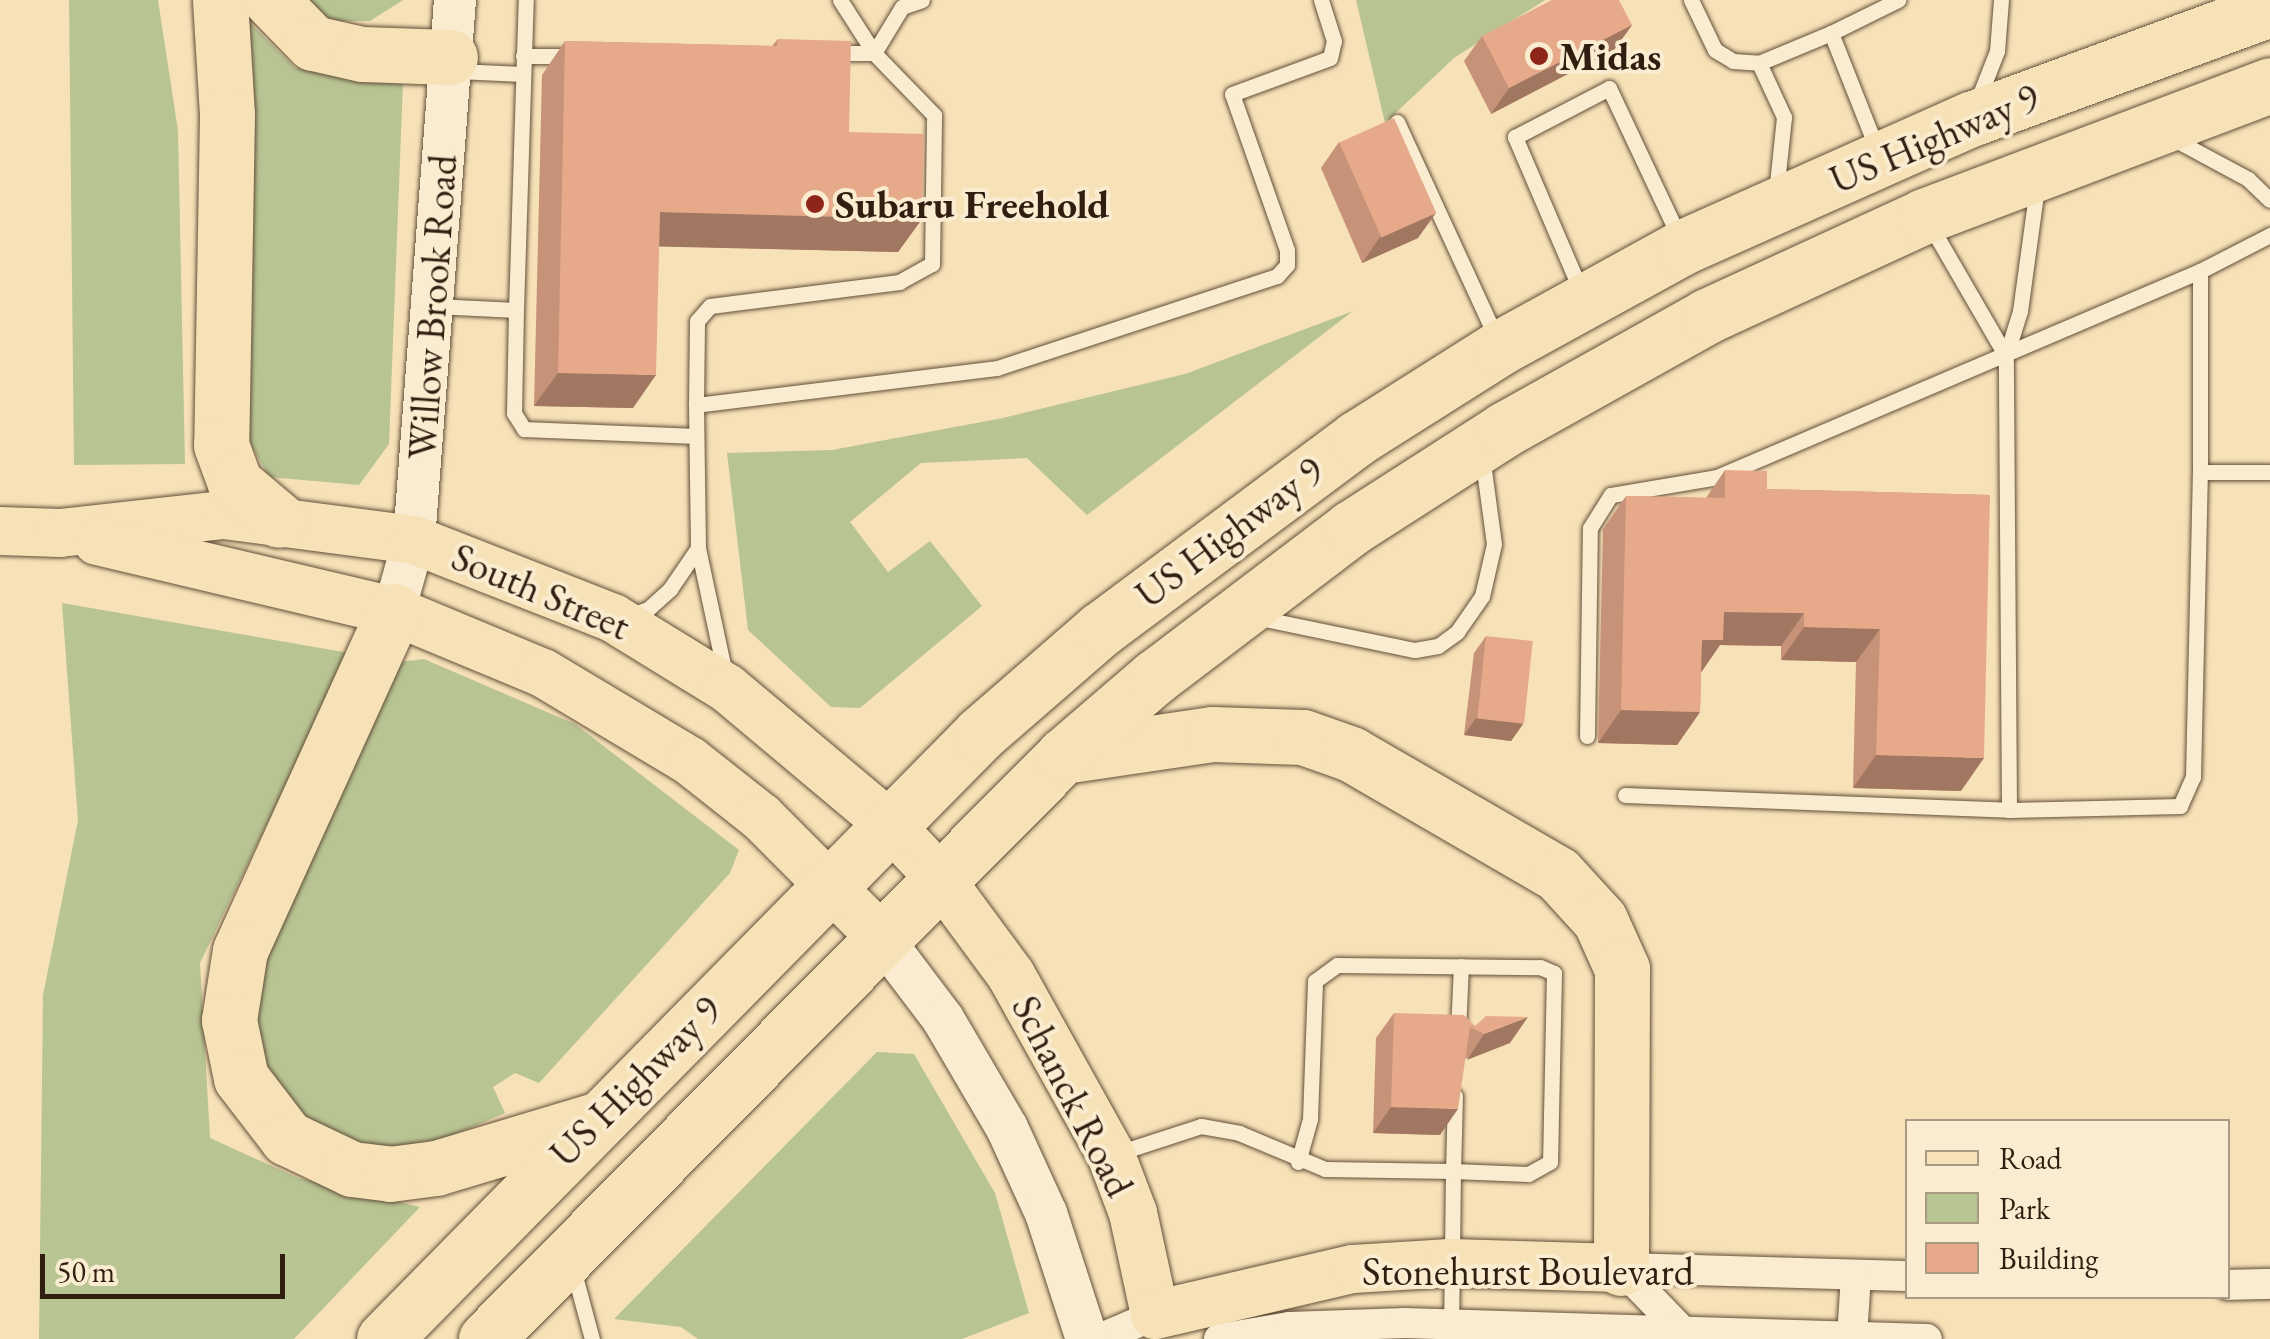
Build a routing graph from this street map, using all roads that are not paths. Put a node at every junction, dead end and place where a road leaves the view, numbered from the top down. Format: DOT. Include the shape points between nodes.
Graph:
graph roads {
  1 [pos="220,0"];
  2 [pos="271,0"];
  3 [pos="454,0"];
  4 [pos="526,0"];
  5 [pos="840,0"];
  6 [pos="922,0"];
  7 [pos="1321,0"];
  8 [pos="1690,0"];
  9 [pos="1898,0"];
  10 [pos="2001,0"];
  11 [pos="2270,9"];
  12 [pos="1831,33"];
  13 [pos="874,52"];
  14 [pos="812,54"];
  15 [pos="523,56"];
  16 [pos="600,56"];
  17 [pos="1759,63"];
  18 [pos="450,64"];
  19 [pos="522,74"];
  20 [pos="2270,85"];
  21 [pos="1971,119"];
  22 [pos="1398,122"];
  23 [pos="2153,128"];
  24 [pos="1881,159"];
  25 [pos="2039,170"];
  26 [pos="2270,200"];
  27 [pos="1775,206"];
  28 [pos="1924,216"];
  29 [pos="2270,235"];
  30 [pos="1683,246"];
  31 [pos="2200,271"];
  32 [pos="1584,299"];
  33 [pos="432,306"];
  34 [pos="516,310"];
  35 [pos="1501,347"];
  36 [pos="2006,356"];
  37 [pos="696,405"];
  38 [pos="696,436"];
  39 [pos="1480,444"];
  40 [pos="2200,472"];
  41 [pos="2270,472"];
  42 [pos="279,520"];
  43 [pos="0,531"];
  44 [pos="60,533"];
  45 [pos="414,540"];
  46 [pos="698,548"];
  47 [pos="394,611"];
  48 [pos="1236,613"];
  49 [pos="613,618"];
  50 [pos="728,688"];
  51 [pos="1586,736"];
  52 [pos="1063,756"];
  53 [pos="1625,795"];
  54 [pos="2008,810"];
  55 [pos="888,823"];
  56 [pos="938,876"];
  57 [pos="830,882"];
  58 [pos="881,937"];
  59 [pos="1461,966"];
  60 [pos="1457,1040"];
  61 [pos="1456,1082"];
  62 [pos="596,1120"];
  63 [pos="1111,1155"];
  64 [pos="1298,1162"];
  65 [pos="1453,1171"];
  66 [pos="569,1254"];
  67 [pos="1450,1264"];
  68 [pos="1621,1268"];
  69 [pos="1856,1275"];
  70 [pos="1905,1276"];
  71 [pos="2270,1284"];
  72 [pos="2230,1285"];
  73 [pos="1156,1327"];
  74 [pos="1451,1332"];
  75 [pos="1683,1332"];
  76 [pos="1852,1337"];
  77 [pos="384,1339"];
  78 [pos="486,1339"];
  79 [pos="592,1339"];
  80 [pos="1087,1339"];
  81 [pos="1098,1339"];
  82 [pos="1219,1339"];
  83 [pos="1927,1339"];
  1 -- 42 [label="highway" via="227,115 221,445 235,483"];
  2 -- 18 [label="highway" via="313,43"];
  3 -- 18 [label="street, Willow Brook Road"];
  4 -- 15 [label="lane"];
  5 -- 13 [label="lane"];
  6 -- 13 [label="lane" via="902,7"];
  7 -- 37 [label="lane" via="1334,45 1330,58 1232,94 1288,255 1277,276 997,368"];
  8 -- 17 [label="lane" via="1715,50 1733,61"];
  9 -- 12 [label="lane"];
  10 -- 21 [label="lane" via="1998,51"];
  11 -- 21 [label="highway, US Highway 9"];
  12 -- 17 [label="lane"];
  12 -- 24 [label="lane"];
  13 -- 14 [label="lane"];
  13 -- 37 [label="lane" via="934,114 932,264 899,282 710,306 696,321"];
  15 -- 16 [label="lane"];
  15 -- 19 [label="lane"];
  17 -- 27 [label="lane" via="1784,117"];
  18 -- 19 [label="lane"];
  18 -- 33 [label="street, Willow Brook Road"];
  19 -- 34 [label="lane"];
  20 -- 23 [label="highway, US Highway 9"];
  21 -- 24 [label="highway, US Highway 9"];
  22 -- 35 [label="lane"];
  23 -- 25 [label="highway, US Highway 9"];
  23 -- 26 [label="lane" via="2248,180"];
  24 -- 27 [label="highway, US Highway 9"];
  25 -- 28 [label="highway, US Highway 9"];
  25 -- 36 [label="lane" via="2020,312"];
  27 -- 30 [label="highway, US Highway 9"];
  28 -- 36 [label="lane"];
  28 -- 39 [label="highway, US Highway 9" via="1659,340"];
  29 -- 31 [label="lane"];
  30 -- 32 [label="highway, US Highway 9"];
  30 -- 32 [label="lane" via="1608,88 1530,128 1515,137"];
  31 -- 36 [label="lane"];
  31 -- 40 [label="lane"];
  32 -- 35 [label="highway, US Highway 9"];
  33 -- 34 [label="lane"];
  33 -- 45 [label="street, Willow Brook Road"];
  34 -- 38 [label="lane" via="514,413 524,429"];
  35 -- 55 [label="highway, US Highway 9" via="1356,438 1101,629"];
  36 -- 51 [label="lane" via="1717,477 1611,496 1590,528"];
  36 -- 54 [label="lane"];
  37 -- 38 [label="lane"];
  38 -- 46 [label="lane"];
  39 -- 48 [label="highway, US Highway 9"];
  39 -- 48 [label="lane" via="1494,544 1482,596 1448,639 1415,650"];
  40 -- 41 [label="lane"];
  40 -- 54 [label="lane" via="2187,798 2169,810"];
  42 -- 44 [label="main road, South Street" via="224,515"];
  42 -- 45 [label="main road, South Street"];
  43 -- 44 [label="main road, South Street"];
  44 -- 47 [label="main road, South Street"];
  45 -- 47 [label="street, Willow Brook Road"];
  45 -- 49 [label="main road, South Street"];
  46 -- 49 [label="lane" via="648,609"];
  46 -- 50 [label="lane"];
  47 -- 57 [label="main road, South Street" via="543,673 651,734 762,817"];
  47 -- 62 [label="highway" via="240,950 228,1020 241,1078 287,1138 352,1169 390,1174 436,1168"];
  48 -- 52 [label="highway, US Highway 9"];
  49 -- 50 [label="main road, South Street"];
  50 -- 55 [label="main road, South Street"];
  52 -- 56 [label="highway, US Highway 9"];
  52 -- 68 [label="highway" via="1212,734 1304,738 1351,754 1558,874 1600,920 1622,969"];
  53 -- 54 [label="lane"];
  55 -- 56 [label="main road, South Street"];
  55 -- 57 [label="highway, US Highway 9"];
  56 -- 58 [label="highway, US Highway 9"];
  56 -- 63 [label="main road, Schanck Road" via="1040,1021"];
  57 -- 58 [label="main road, South Street"];
  57 -- 62 [label="highway, US Highway 9"];
  58 -- 66 [label="highway, US Highway 9"];
  58 -- 80 [label="street, Schanck Road" via="943,1019 1008,1128 1046,1213"];
  59 -- 60 [label="lane"];
  59 -- 64 [label="lane" via="1338,965 1315,981 1310,1119"];
  59 -- 65 [label="lane" via="1540,967 1556,978 1554,1151 1535,1172"];
  61 -- 65 [label="lane"];
  62 -- 77 [label="highway, US Highway 9"];
  63 -- 64 [label="lane" via="1201,1126 1239,1133"];
  63 -- 73 [label="main road, Schanck Road" via="1133,1213"];
  64 -- 65 [label="lane" via="1343,1171"];
  65 -- 67 [label="lane"];
  66 -- 78 [label="highway, US Highway 9"];
  66 -- 79 [label="lane"];
  67 -- 68 [label="main road, Stonehurst Boulevard"];
  67 -- 73 [label="main road, Stonehurst Boulevard" via="1292,1279"];
  67 -- 74 [label="lane"];
  68 -- 69 [label="street, Stonehurst Boulevard"];
  68 -- 75 [label="street"];
  69 -- 70 [label="street, Stonehurst Boulevard"];
  69 -- 76 [label="street"];
  71 -- 72 [label="street"];
  73 -- 81 [label="street, Stonehurst Boulevard"];
  74 -- 75 [label="street, Stonehurst Boulevard"];
  74 -- 82 [label="street, Stonehurst Boulevard" via="1289,1327"];
  75 -- 76 [label="street, Stonehurst Boulevard"];
  76 -- 83 [label="street, Stonehurst Boulevard"];
}
